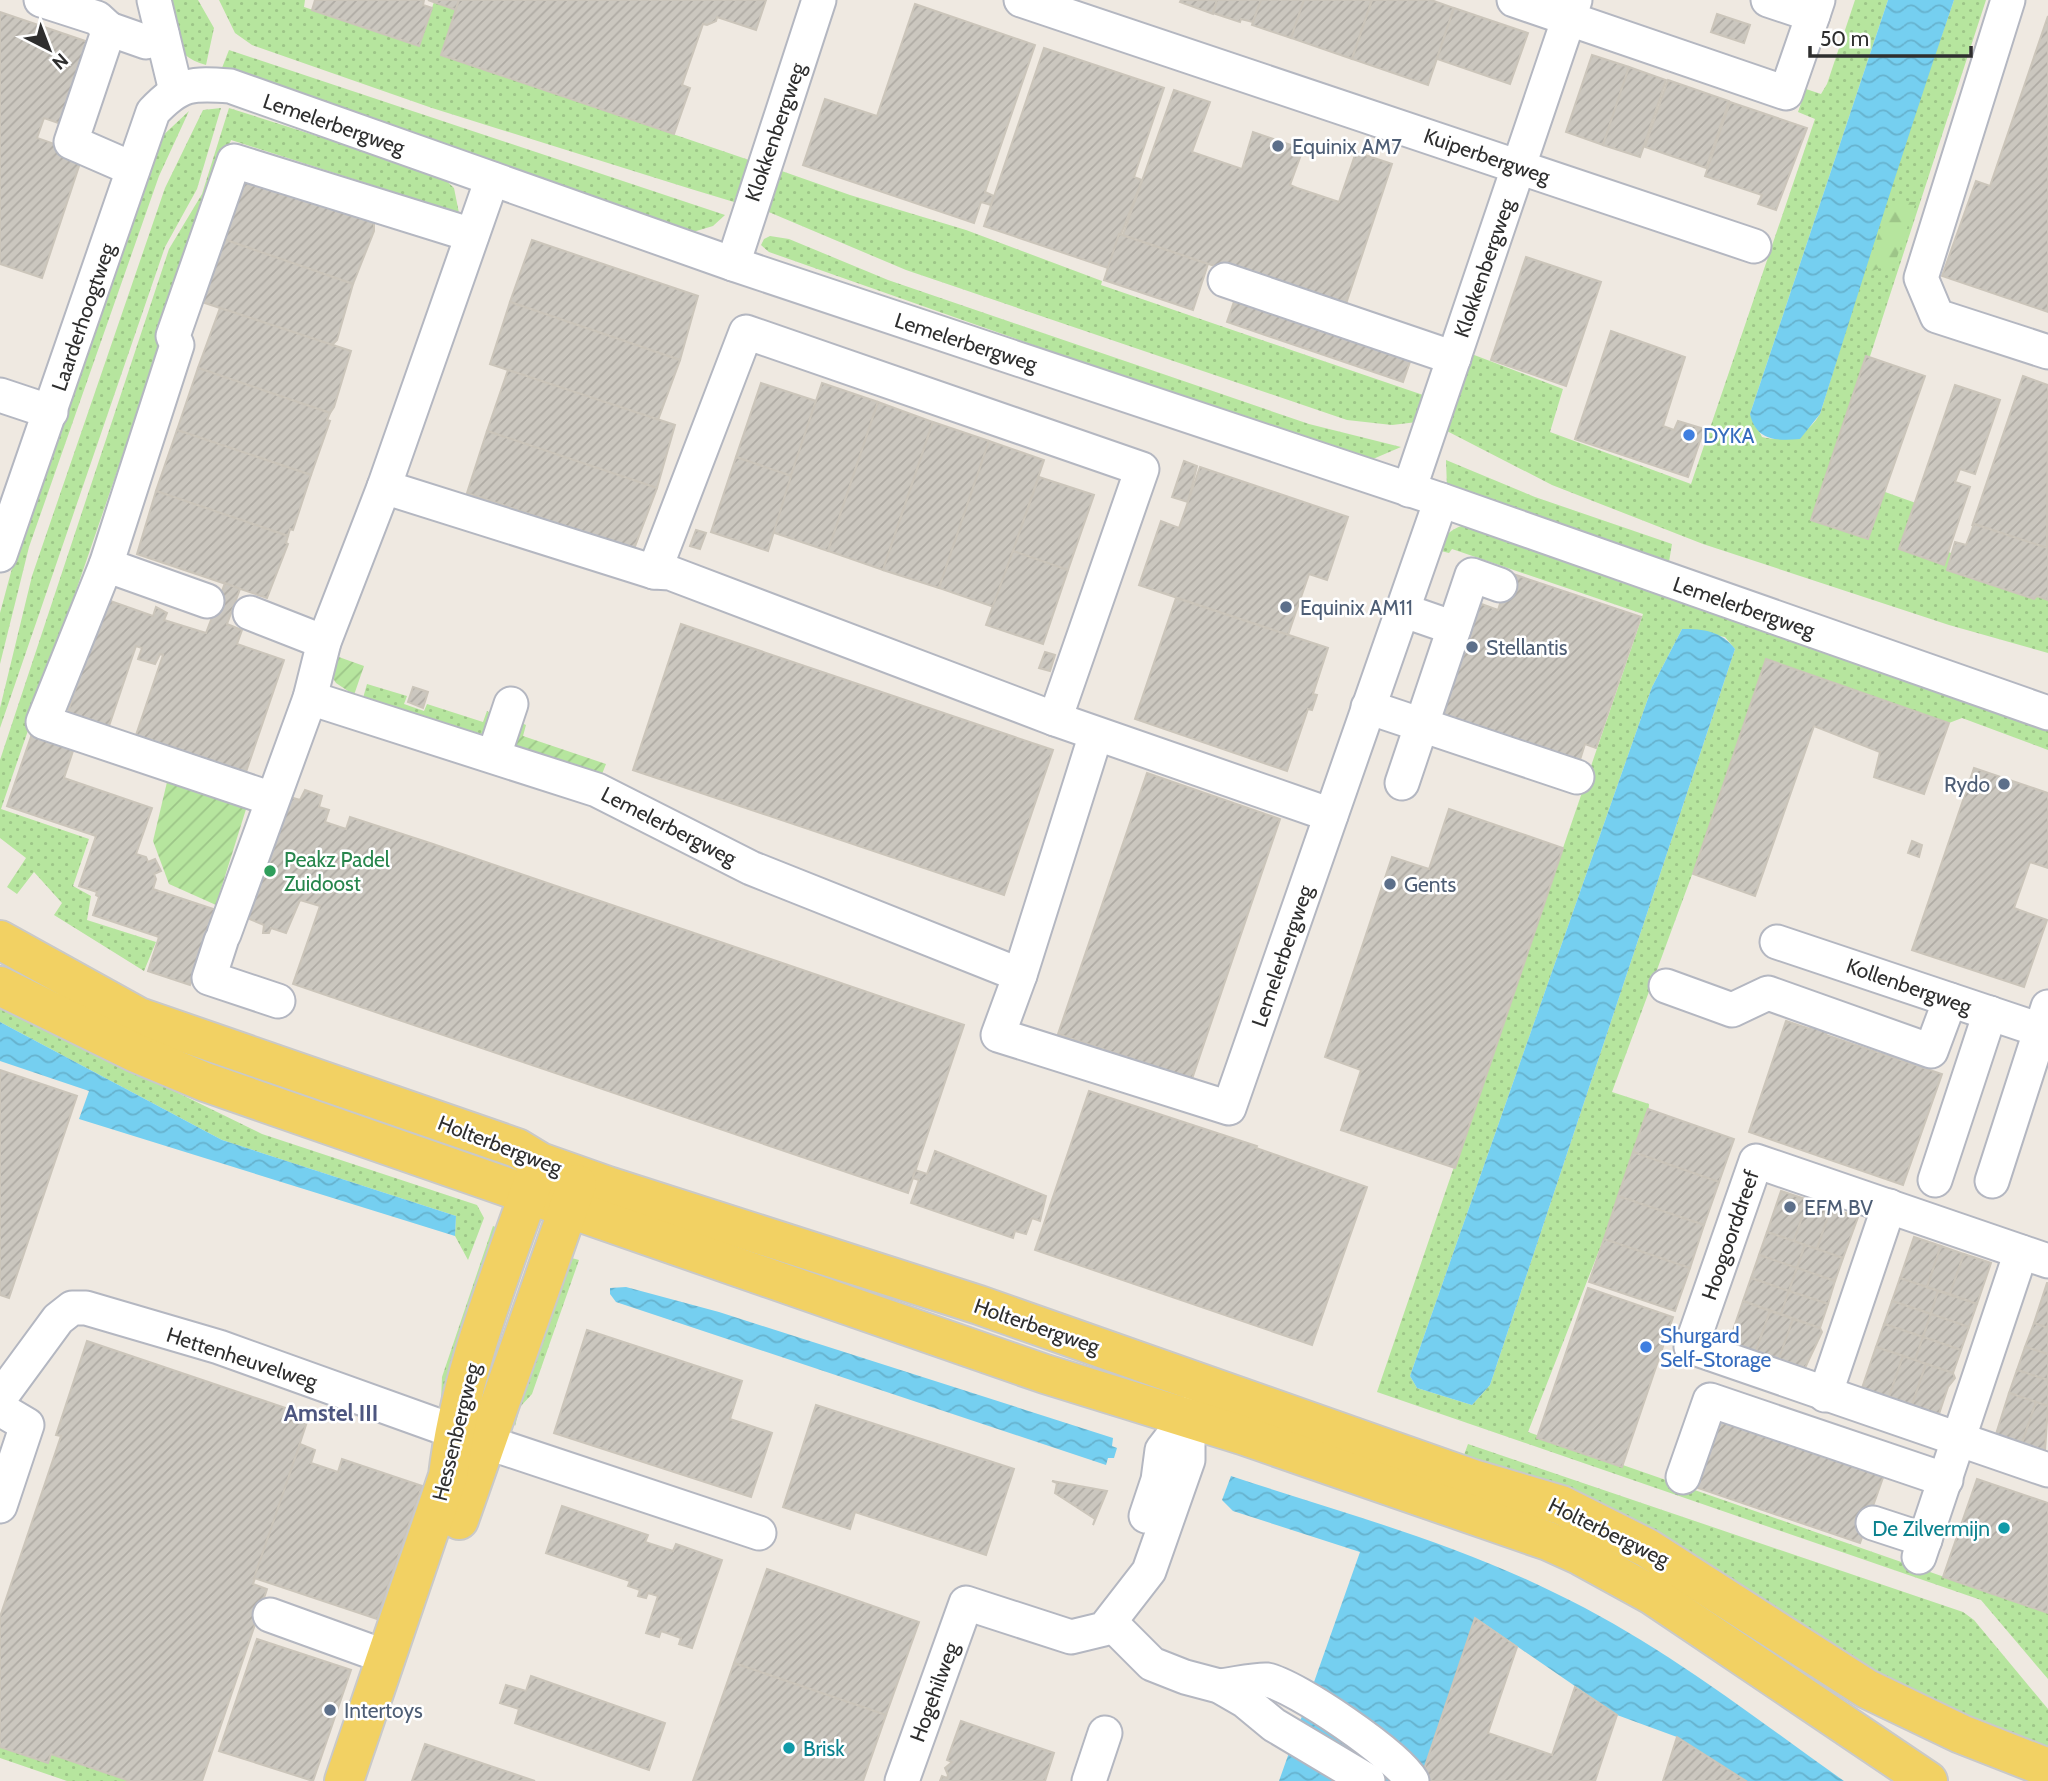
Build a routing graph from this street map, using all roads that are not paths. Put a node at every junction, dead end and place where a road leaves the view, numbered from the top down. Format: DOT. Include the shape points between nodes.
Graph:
graph roads {
  1 [pos="41,0"];
  2 [pos="820,0"];
  3 [pos="1021,0"];
  4 [pos="1514,0"];
  5 [pos="1768,0"];
  6 [pos="2008,0"];
  7 [pos="1815,7"];
  8 [pos="1572,10"];
  9 [pos="158,17"];
  10 [pos="103,23"];
  11 [pos="176,92"];
  12 [pos="1518,167"];
  13 [pos="133,169"];
  14 [pos="492,178"];
  15 [pos="472,235"];
  16 [pos="1754,246"];
  17 [pos="733,264"];
  18 [pos="1224,280"];
  19 [pos="2048,352"];
  20 [pos="1454,358"];
  21 [pos="0,395"];
  22 [pos="51,412"];
  23 [pos="384,487"];
  24 [pos="1409,490"];
  25 [pos="1441,500"];
  26 [pos="1,554"];
  27 [pos="106,565"];
  28 [pos="654,572"];
  29 [pos="1500,585"];
  30 [pos="207,601"];
  31 [pos="1402,610"];
  32 [pos="250,613"];
  33 [pos="1454,628"];
  34 [pos="324,642"];
  35 [pos="310,698"];
  36 [pos="511,704"];
  37 [pos="1368,707"];
  38 [pos="2048,712"];
  39 [pos="1055,719"];
  40 [pos="1422,724"];
  41 [pos="1096,734"];
  42 [pos="494,755"];
  43 [pos="1577,777"];
  44 [pos="1402,783"];
  45 [pos="272,799"];
  46 [pos="1331,815"];
  47 [pos="0,940"];
  48 [pos="1020,975"];
  49 [pos="0,986"];
  50 [pos="1666,986"];
  51 [pos="1768,993"];
  52 [pos="278,1000"];
  53 [pos="1950,1000"];
  54 [pos="1990,1013"];
  55 [pos="2044,1019"];
  56 [pos="535,1178"];
  57 [pos="1935,1180"];
  58 [pos="1992,1181"];
  59 [pos="574,1192"];
  60 [pos="1889,1206"];
  61 [pos="2035,1257"];
  62 [pos="1203,1385"];
  63 [pos="1825,1395"];
  64 [pos="0,1398"];
  65 [pos="0,1409"];
  66 [pos="1188,1420"];
  67 [pos="469,1436"];
  68 [pos="1959,1440"];
  69 [pos="2048,1470"];
  70 [pos="1684,1477"];
  71 [pos="1946,1480"];
  72 [pos="0,1506"];
  73 [pos="1873,1523"];
  74 [pos="759,1533"];
  75 [pos="1118,1613"];
  76 [pos="270,1615"];
  77 [pos="386,1657"];
  78 [pos="1294,1714"];
  79 [pos="1105,1733"];
  80 [pos="2048,1768"];
  81 [pos="1387,1776"];
  82 [pos="344,1781"];
  83 [pos="371,1781"];
  84 [pos="902,1781"];
  85 [pos="1089,1781"];
  86 [pos="1928,1781"];
  1 -- 10 [label="street"];
  2 -- 17 [label="street, Klokkenbergweg"];
  3 -- 12 [label="street, Kuiperbergweg"];
  4 -- 8 [label="street"];
  5 -- 7 [label="street"];
  6 -- 19 [label="street" via="1921,278 1937,316"];
  7 -- 8 [label="street" via="1786,93"];
  8 -- 12 [label="street, Klokkenbergweg"];
  9 -- 10 [label="street" via="146,42"];
  9 -- 11 [label="street"];
  10 -- 13 [label="street" via="71,142"];
  11 -- 13 [label="street, Laarderhoogtweg" via="153,112"];
  11 -- 14 [label="street, Lemelerbergweg" via="195,83 230,86"];
  12 -- 16 [label="street, Kuiperbergweg"];
  12 -- 20 [label="street, Klokkenbergweg"];
  13 -- 22 [label="street, Laarderhoogtweg"];
  14 -- 15 [label="street"];
  14 -- 17 [label="street, Lemelerbergweg"];
  15 -- 23 [label="street"];
  15 -- 27 [label="street" via="234,161 173,337 177,345"];
  17 -- 24 [label="street, Lemelerbergweg"];
  18 -- 20 [label="street, Klokkenbergweg"];
  20 -- 24 [label="street, Klokkenbergweg"];
  21 -- 22 [label="street"];
  22 -- 26 [label="street, Laarderhoogtweg"];
  23 -- 28 [label="street"];
  23 -- 34 [label="street"];
  24 -- 25 [label="street, Lemelerbergweg"];
  25 -- 31 [label="street, Lemelerbergweg"];
  25 -- 38 [label="street, Lemelerbergweg"];
  27 -- 30 [label="street"];
  27 -- 45 [label="street" via="43,722"];
  28 -- 39 [label="street" via="670,573"];
  28 -- 39 [label="street" via="746,332 1142,469"];
  29 -- 33 [label="street" via="1472,575"];
  31 -- 33 [label="street"];
  31 -- 37 [label="street, Lemelerbergweg"];
  32 -- 34 [label="street"];
  33 -- 40 [label="street"];
  34 -- 35 [label="street"];
  35 -- 42 [label="street, Lemelerbergweg"];
  35 -- 45 [label="street"];
  36 -- 42 [label="street"];
  37 -- 40 [label="street"];
  37 -- 46 [label="street, Lemelerbergweg"];
  39 -- 41 [label="street"];
  40 -- 43 [label="street"];
  40 -- 44 [label="street"];
  41 -- 46 [label="street"];
  41 -- 48 [label="street"];
  42 -- 48 [label="street, Lemelerbergweg" via="597,790 751,868"];
  45 -- 52 [label="street" via="209,978"];
  46 -- 48 [label="street, Lemelerbergweg" via="1229,1108 998,1035"];
  47 -- 56 [label="main road, Holterbergweg" via="139,1017 517,1148"];
  49 -- 56 [label="main road, Holterbergweg" via="205,1082"];
  50 -- 51 [label="street" via="1732,1010"];
  51 -- 53 [label="street" via="1931,1051"];
  51 -- 53 [label="street, Kollenbergweg" via="1781,943"];
  53 -- 54 [label="street, Kollenbergweg"];
  54 -- 55 [label="street, Kollenbergweg"];
  54 -- 57 [label="street"];
  55 -- 58 [label="street, Kollenbergweg"];
  56 -- 59 [label="main road, Holterbergweg"];
  56 -- 67 [label="main road, Hessenbergweg" via="469,1371"];
  59 -- 62 [label="main road, Holterbergweg" via="979,1305"];
  59 -- 66 [label="main road, Holterbergweg" via="1045,1374"];
  59 -- 67 [label="main road, Hessenbergweg"];
  60 -- 61 [label="street, Hoogoorddreef"];
  60 -- 63 [label="street"];
  60 -- 63 [label="street, Hoogoorddreef" via="1756,1161 1691,1347"];
  61 -- 68 [label="street, Hoogoorddreef"];
  62 -- 66 [label="street"];
  62 -- 80 [label="main road, Holterbergweg" via="1561,1505 1696,1577 1867,1689 1961,1734"];
  63 -- 68 [label="street, Hoogoorddreef"];
  64 -- 67 [label="street, Hettenheuvelweg" via="58,1319 72,1308 86,1308 219,1347"];
  65 -- 72 [label="street" via="27,1425"];
  66 -- 75 [label="street" via="1188,1460 1149,1571"];
  66 -- 86 [label="main road, Holterbergweg" via="1471,1513 1581,1556 1689,1619"];
  67 -- 74 [label="street, Hettenheuvelweg"];
  67 -- 77 [label="main road, Hessenbergweg" via="448,1476"];
  67 -- 83 [label="main road, Hessenbergweg"];
  68 -- 69 [label="street, Hoogoorddreef"];
  68 -- 71 [label="street"];
  70 -- 71 [label="street" via="1710,1400"];
  71 -- 73 [label="street" via="1922,1549"];
  75 -- 78 [label="street" via="1152,1664 1238,1690 1264,1679 1282,1685"];
  75 -- 84 [label="street, Hogehilweg" via="1088,1635 1071,1637 966,1603"];
  76 -- 77 [label="street"];
  77 -- 82 [label="main road, Hessenbergweg"];
  78 -- 81 [label="street"];
  78 -- 81 [label="street" via="1372,1743 1407,1773"];
  79 -- 85 [label="street"];
}
